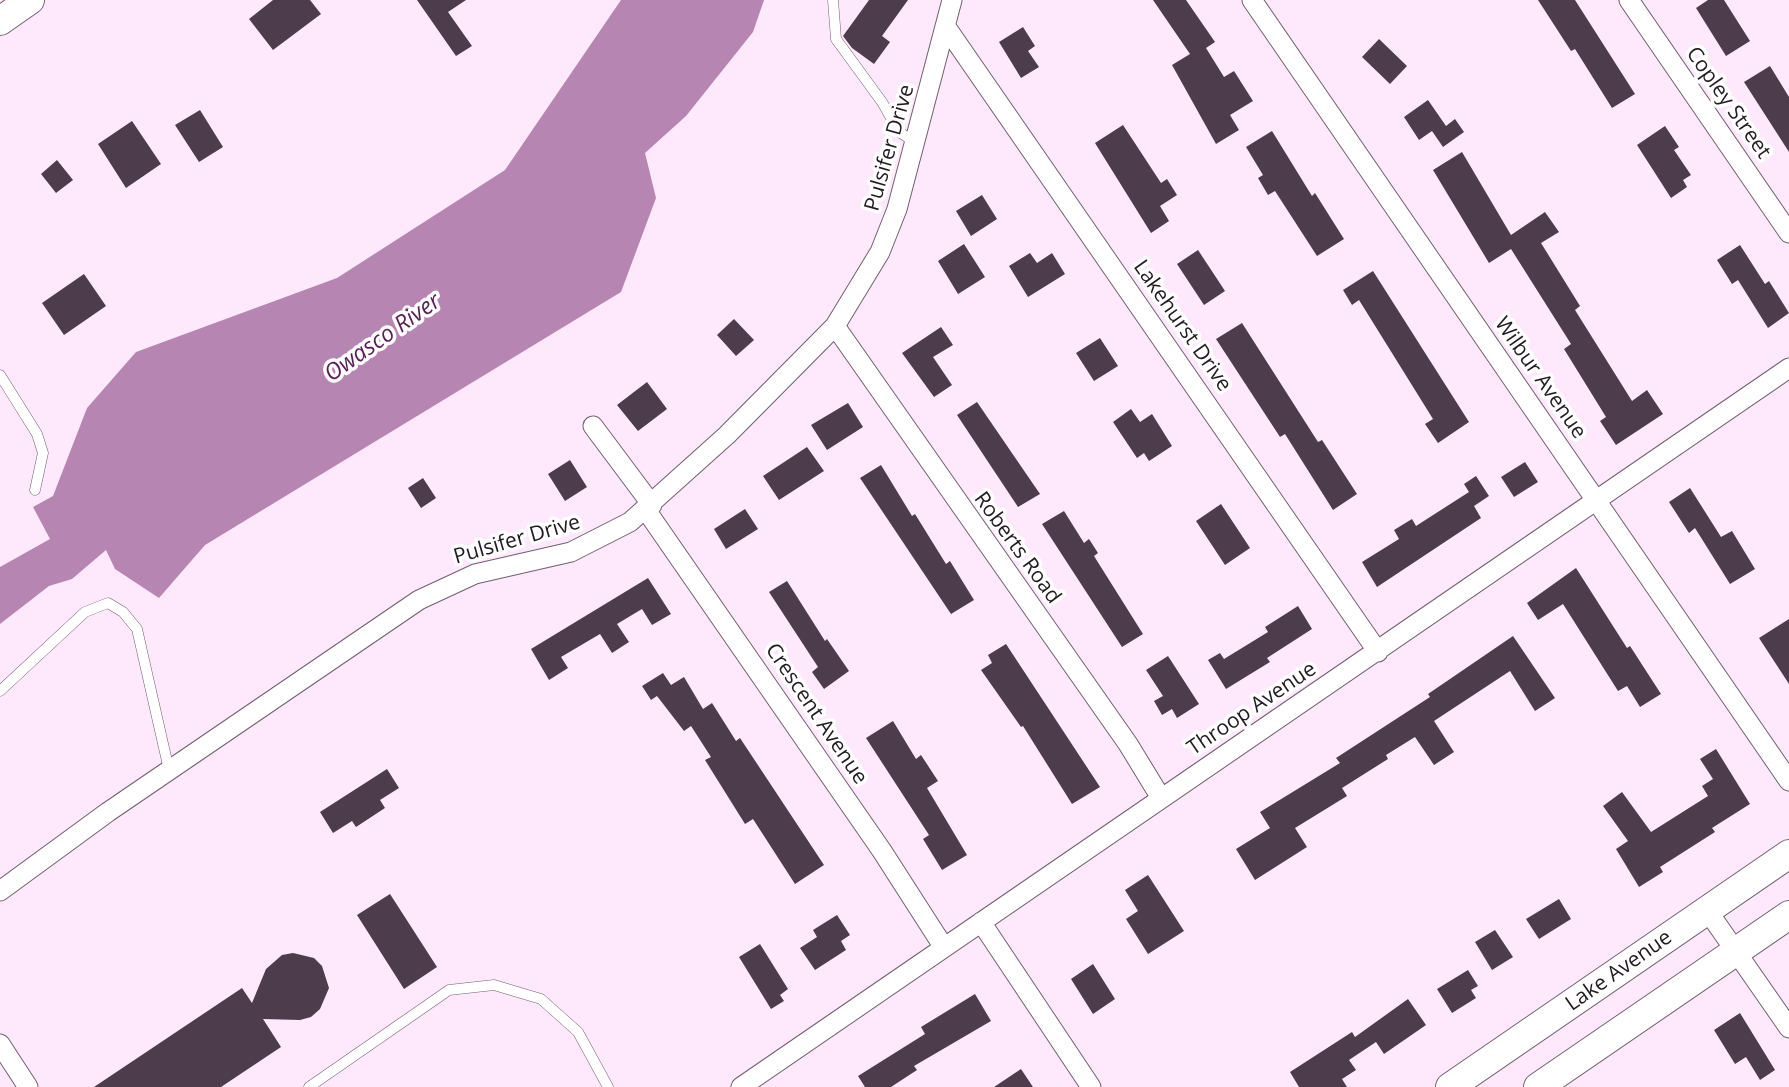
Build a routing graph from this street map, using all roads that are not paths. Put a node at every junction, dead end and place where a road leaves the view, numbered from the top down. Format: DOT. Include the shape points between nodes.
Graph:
graph roads {
  1 [pos="30,0"];
  2 [pos="833,0"];
  3 [pos="952,0"];
  4 [pos="1252,0"];
  5 [pos="1629,0"];
  6 [pos="0,21"];
  7 [pos="946,27"];
  8 [pos="917,143"];
  9 [pos="1789,233"];
  10 [pos="835,326"];
  11 [pos="1789,368"];
  12 [pos="0,375"];
  13 [pos="593,426"];
  14 [pos="35,490"];
  15 [pos="1596,500"];
  16 [pos="649,508"];
  17 [pos="1377,652"];
  18 [pos="0,691"];
  19 [pos="169,770"];
  20 [pos="1789,781"];
  21 [pos="1161,798"];
  22 [pos="1789,854"];
  23 [pos="0,891"];
  24 [pos="1707,910"];
  25 [pos="1789,915"];
  26 [pos="981,922"];
  27 [pos="943,946"];
  28 [pos="1736,951"];
  29 [pos="1789,1028"];
  30 [pos="0,1044"];
  31 [pos="28,1087"];
  32 [pos="309,1087"];
  33 [pos="608,1087"];
  34 [pos="741,1087"];
  35 [pos="1091,1087"];
  36 [pos="1450,1087"];
  37 [pos="1538,1087"];
  1 -- 6 [label="main road"];
  2 -- 8 [label="lane" via="836,39 899,132"];
  3 -- 7 [label="street, Pulsifer Drive"];
  4 -- 15 [label="street, Wilbur Avenue"];
  5 -- 9 [label="street, Copley Street"];
  7 -- 8 [label="street, Pulsifer Drive"];
  7 -- 17 [label="street, Lakehurst Drive"];
  8 -- 10 [label="street, Pulsifer Drive" via="880,252"];
  10 -- 16 [label="street, Pulsifer Drive"];
  10 -- 21 [label="street, Roberts Road" via="1128,744"];
  11 -- 15 [label="street, Throop Avenue"];
  12 -- 14 [label="lane" via="37,434 43,453"];
  13 -- 16 [label="street, Crescent Avenue"];
  15 -- 17 [label="street, Throop Avenue"];
  15 -- 20 [label="street, Wilbur Avenue"];
  16 -- 19 [label="street, Pulsifer Drive" via="614,533 571,552 475,574 419,600"];
  16 -- 27 [label="street, Crescent Avenue"];
  17 -- 21 [label="street, Throop Avenue"];
  18 -- 19 [label="lane" via="85,612 108,603 137,629"];
  19 -- 23 [label="street, Pulsifer Drive"];
  21 -- 26 [label="street, Throop Avenue"];
  22 -- 24 [label="main road, Lake Avenue"];
  24 -- 28 [label="street"];
  24 -- 36 [label="main road, Lake Avenue"];
  25 -- 28 [label="main road"];
  26 -- 27 [label="street, Throop Avenue"];
  26 -- 35 [label="street"];
  27 -- 34 [label="street, Throop Avenue"];
  28 -- 29 [label="street"];
  28 -- 37 [label="main road"];
  30 -- 31 [label="street"];
  32 -- 33 [label="lane" via="449,990 494,985 541,999 578,1032"];
}
